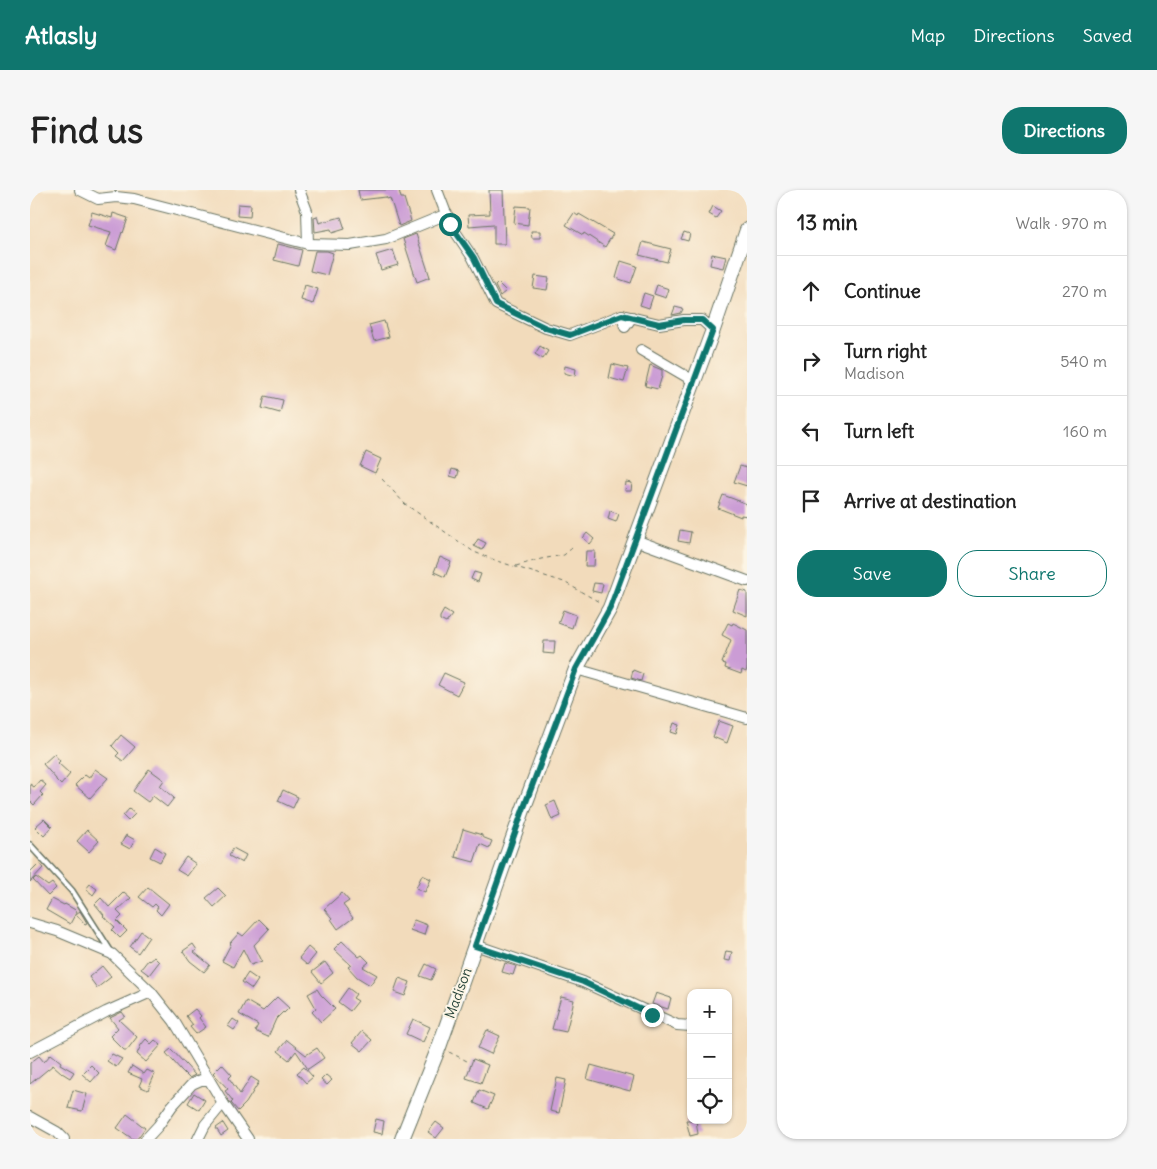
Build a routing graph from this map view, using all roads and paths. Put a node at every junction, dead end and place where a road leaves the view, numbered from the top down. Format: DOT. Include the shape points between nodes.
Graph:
graph roads {
  1 [pos="80,190"];
  2 [pos="299,190"];
  3 [pos="437,190"];
  4 [pos="447,214"];
  5 [pos="747,230"];
  6 [pos="308,244"];
  7 [pos="713,330"];
  8 [pos="642,350"];
  9 [pos="694,381"];
  10 [pos="382,479"];
  11 [pos="635,540"];
  12 [pos="572,548"];
  13 [pos="516,567"];
  14 [pos="747,581"];
  15 [pos="610,608"];
  16 [pos="576,669"];
  17 [pos="747,718"];
  18 [pos="30,845"];
  19 [pos="30,923"];
  20 [pos="475,946"];
  21 [pos="112,954"];
  22 [pos="151,992"];
  23 [pos="687,1026"];
  24 [pos="438,1047"];
  25 [pos="30,1052"];
  26 [pos="469,1062"];
  27 [pos="209,1080"];
  28 [pos="223,1103"];
  29 [pos="30,1117"];
  30 [pos="64,1139"];
  31 [pos="146,1139"];
  32 [pos="198,1139"];
  33 [pos="248,1139"];
  34 [pos="402,1139"];
  1 -- 6 [label="street" via="98,199 134,199"];
  2 -- 6 [label="street" via="308,211"];
  3 -- 4 [label="street"];
  4 -- 6 [label="street" via="386,239 350,245"];
  4 -- 7 [label="street" via="450,224 474,258 496,304 546,328 570,335 627,316 659,324 702,320"];
  5 -- 7 [label="street, Madison"];
  7 -- 9 [label="street, Madison"];
  8 -- 9 [label="street"];
  9 -- 11 [label="street, Madison"];
  10 -- 13 [label="path" via="406,504 474,552"];
  11 -- 14 [label="street"];
  11 -- 15 [label="street, Madison"];
  12 -- 13 [label="path" via="564,555"];
  13 -- 15 [label="path" via="564,582"];
  15 -- 16 [label="street, Madison"];
  16 -- 17 [label="street"];
  16 -- 20 [label="street, Madison"];
  18 -- 21 [label="lane" via="72,891"];
  19 -- 21 [label="street"];
  20 -- 23 [label="street" via="583,982 677,1026"];
  20 -- 24 [label="street, Madison"];
  21 -- 22 [label="street"];
  22 -- 25 [label="street"];
  22 -- 27 [label="street" via="174,1021"];
  24 -- 26 [label="path"];
  24 -- 34 [label="street, Madison"];
  27 -- 28 [label="street"];
  27 -- 31 [label="street" via="192,1084"];
  28 -- 32 [label="street"];
  28 -- 33 [label="street"];
  29 -- 30 [label="street"];
}
